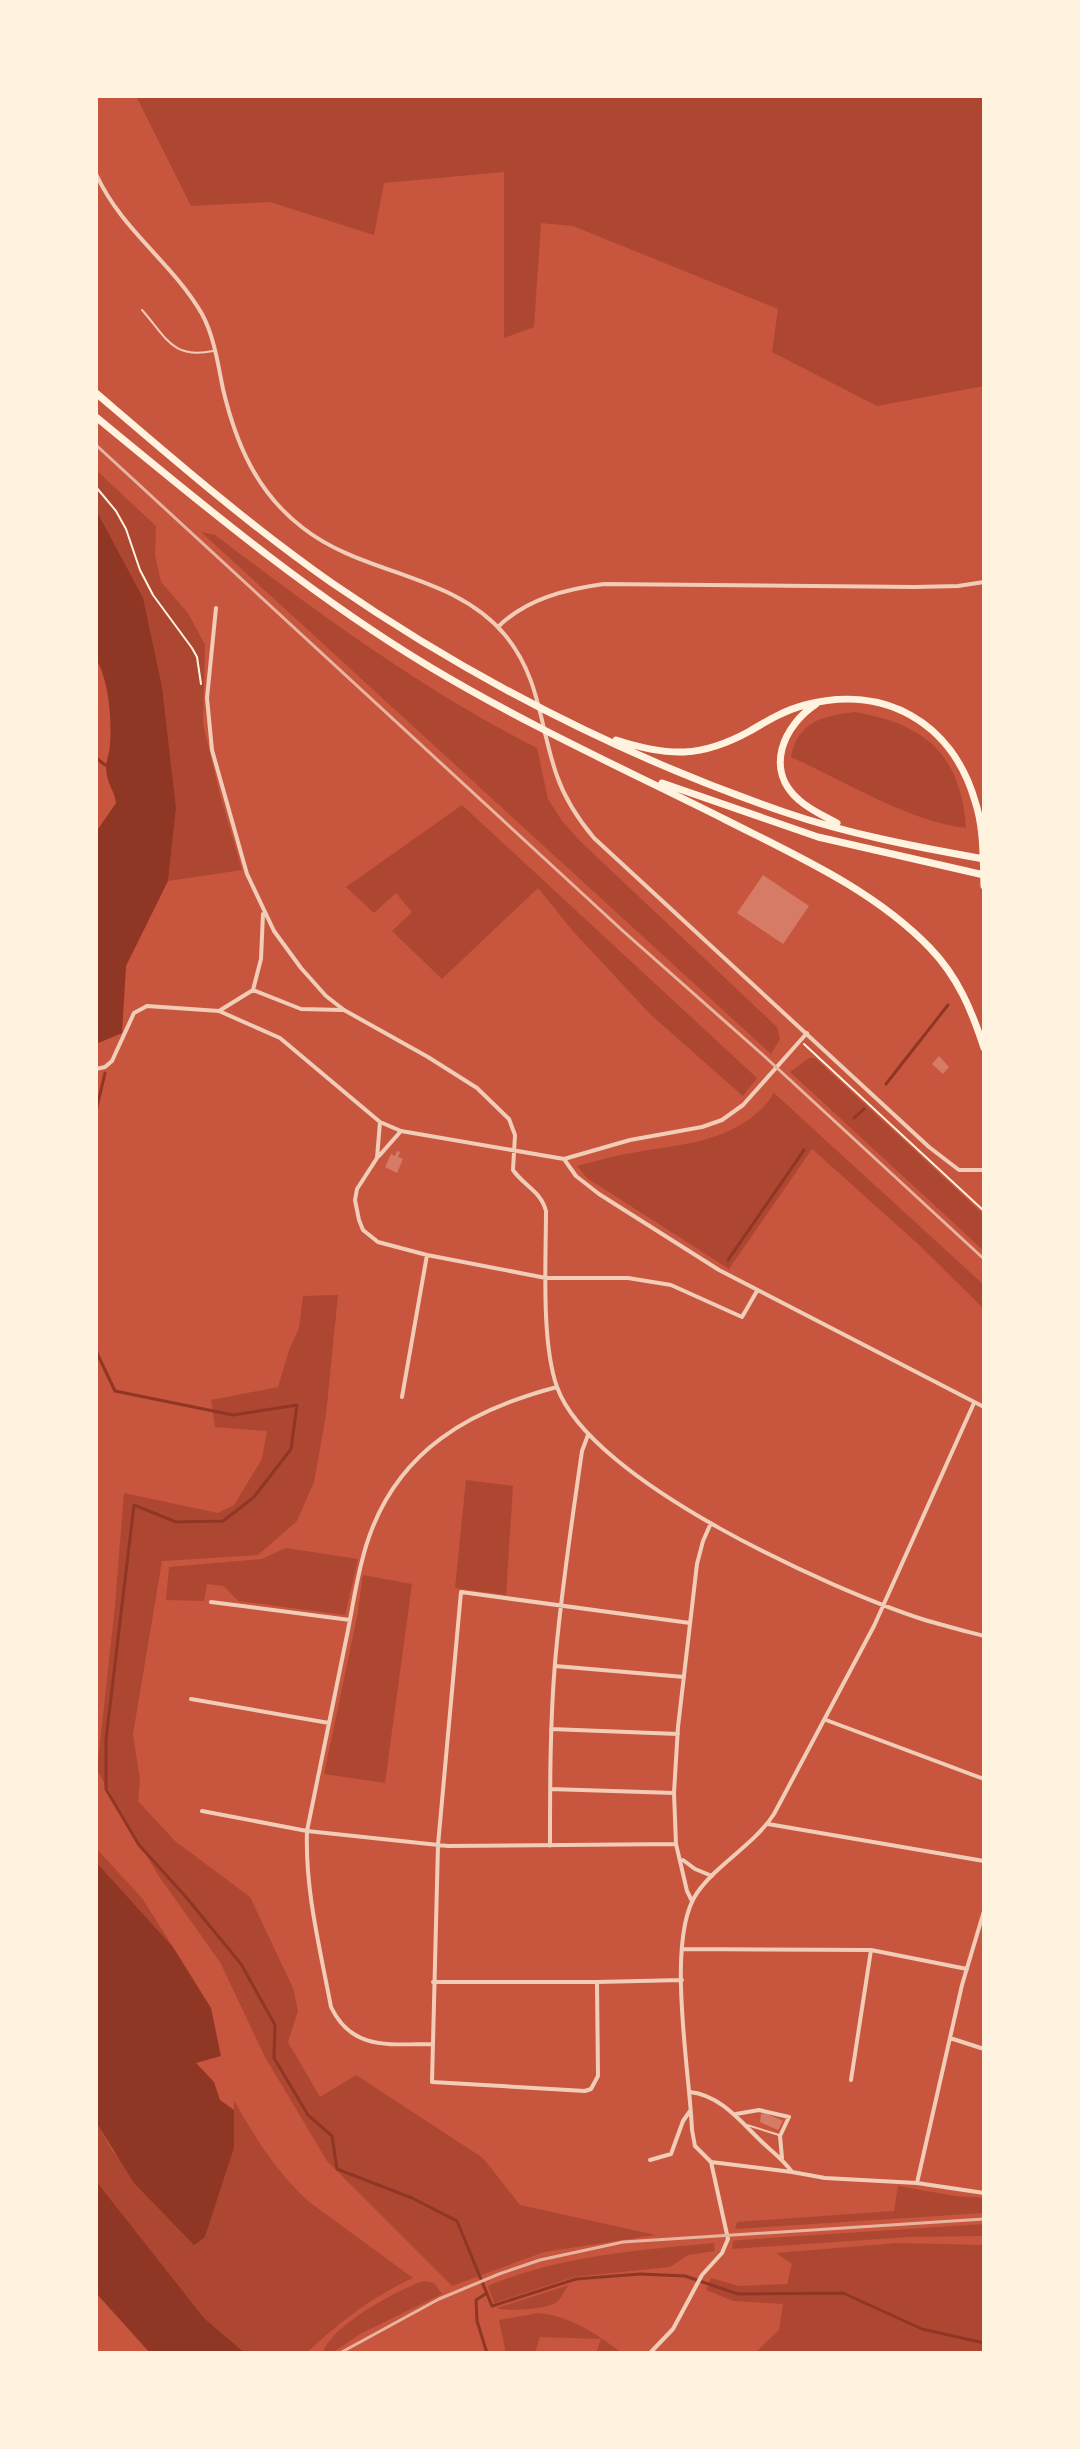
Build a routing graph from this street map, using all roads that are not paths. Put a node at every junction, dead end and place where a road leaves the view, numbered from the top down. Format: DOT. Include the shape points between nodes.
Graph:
graph roads {
  1 [pos="96,174"];
  2 [pos="142,310"];
  3 [pos="214,351"];
  4 [pos="96,393"];
  5 [pos="96,417"];
  6 [pos="984,582"];
  7 [pos="216,608"];
  8 [pos="498,627"];
  9 [pos="820,702"];
  10 [pos="587,730"];
  11 [pos="627,770"];
  12 [pos="854,831"];
  13 [pos="984,859"];
  14 [pos="984,875"];
  15 [pos="984,886"];
  16 [pos="264,911"];
  17 [pos="253,990"];
  18 [pos="344,1010"];
  19 [pos="219,1011"];
  20 [pos="807,1033"];
  21 [pos="984,1048"];
  22 [pos="96,1069"];
  23 [pos="380,1122"];
  24 [pos="401,1131"];
  25 [pos="513,1151"];
  26 [pos="377,1158"];
  27 [pos="564,1159"];
  28 [pos="984,1170"];
  29 [pos="427,1255"];
  30 [pos="546,1278"];
  31 [pos="757,1291"];
  32 [pos="557,1387"];
  33 [pos="402,1397"];
  34 [pos="974,1403"];
  35 [pos="984,1407"];
  36 [pos="588,1435"];
  37 [pos="711,1523"];
  38 [pos="211,1602"];
  39 [pos="884,1605"];
  40 [pos="560,1606"];
  41 [pos="350,1620"];
  42 [pos="690,1623"];
  43 [pos="984,1636"];
  44 [pos="554,1666"];
  45 [pos="684,1677"];
  46 [pos="191,1699"];
  47 [pos="826,1720"];
  48 [pos="329,1723"];
  49 [pos="551,1729"];
  50 [pos="678,1734"];
  51 [pos="984,1779"];
  52 [pos="550,1789"];
  53 [pos="674,1793"];
  54 [pos="202,1811"];
  55 [pos="768,1824"];
  56 [pos="307,1831"];
  57 [pos="676,1844"];
  58 [pos="438,1845"];
  59 [pos="550,1846"];
  60 [pos="681,1858"];
  61 [pos="984,1861"];
  62 [pos="712,1876"];
  63 [pos="692,1901"];
  64 [pos="984,1911"];
  65 [pos="683,1949"];
  66 [pos="871,1950"];
  67 [pos="967,1969"];
  68 [pos="682,1980"];
  69 [pos="433,1982"];
  70 [pos="597,1982"];
  71 [pos="950,2038"];
  72 [pos="432,2044"];
  73 [pos="984,2049"];
  74 [pos="851,2080"];
  75 [pos="690,2092"];
  76 [pos="691,2109"];
  77 [pos="736,2114"];
  78 [pos="746,2125"];
  79 [pos="780,2136"];
  80 [pos="782,2158"];
  81 [pos="650,2160"];
  82 [pos="711,2162"];
  83 [pos="792,2172"];
  84 [pos="917,2183"];
  85 [pos="984,2193"];
  86 [pos="650,2353"];
  1 -- 3 [label="street" via="123,220 190,296"];
  2 -- 3 [label="lane" via="179,351"];
  3 -- 8 [label="street" via="237,439 272,501 306,531 346,553 459,597"];
  4 -- 10 [label="highway" via="332,583 484,676"];
  5 -- 11 [label="highway" via="266,555 373,631 499,706"];
  6 -- 8 [label="street" via="915,587 604,584 536,601"];
  7 -- 16 [label="street" via="207,698 212,750 247,874"];
  8 -- 20 [label="street" via="527,667 565,797 594,838"];
  9 -- 10 [label="highway" via="791,709 705,751 646,750"];
  9 -- 12 [label="highway" via="786,734 781,770 798,800"];
  9 -- 15 [label="highway" via="864,699 887,705 926,724 946,743 975,799"];
  10 -- 12 [label="highway" via="704,782"];
  11 -- 14 [label="highway" via="818,837"];
  11 -- 21 [label="highway" via="827,872 905,925 960,986"];
  12 -- 13 [label="highway"];
  16 -- 17 [label="street"];
  16 -- 18 [label="street" via="283,946"];
  17 -- 18 [label="street" via="301,1009"];
  17 -- 19 [label="street"];
  18 -- 25 [label="street" via="477,1088 509,1119"];
  19 -- 22 [label="street" via="147,1006 134,1013 112,1061"];
  19 -- 23 [label="street" via="280,1038"];
  20 -- 27 [label="street" via="731,1114 711,1124"];
  20 -- 28 [label="street" via="954,1168"];
  23 -- 24 [label="street"];
  23 -- 26 [label="street"];
  24 -- 25 [label="street"];
  24 -- 26 [label="street"];
  25 -- 27 [label="street"];
  25 -- 30 [label="street" via="513,1170 546,1211"];
  26 -- 29 [label="street" via="357,1189 355,1209 363,1230 378,1242"];
  27 -- 31 [label="street" via="599,1194"];
  29 -- 30 [label="street"];
  29 -- 33 [label="street"];
  30 -- 31 [label="street" via="628,1278 671,1285 742,1317"];
  30 -- 32 [label="street"];
  31 -- 34 [label="street"];
  32 -- 36 [label="street"];
  32 -- 41 [label="street" via="459,1424 413,1462 376,1518"];
  34 -- 35 [label="street"];
  34 -- 39 [label="street"];
  36 -- 37 [label="street" via="642,1480"];
  36 -- 40 [label="street"];
  37 -- 39 [label="street"];
  37 -- 42 [label="street" via="697,1564"];
  38 -- 41 [label="street"];
  39 -- 43 [label="street"];
  39 -- 47 [label="street"];
  40 -- 42 [label="street"];
  40 -- 44 [label="street"];
  40 -- 58 [label="street" via="461,1592"];
  41 -- 48 [label="street"];
  42 -- 45 [label="street"];
  44 -- 45 [label="street"];
  44 -- 49 [label="street"];
  45 -- 50 [label="street"];
  46 -- 48 [label="street"];
  47 -- 51 [label="street"];
  47 -- 55 [label="street"];
  48 -- 56 [label="street"];
  49 -- 50 [label="street"];
  49 -- 52 [label="street"];
  50 -- 53 [label="street"];
  52 -- 53 [label="street"];
  52 -- 59 [label="street"];
  53 -- 57 [label="street"];
  54 -- 56 [label="street"];
  55 -- 61 [label="street"];
  55 -- 62 [label="street"];
  56 -- 58 [label="street"];
  56 -- 72 [label="street" via="310,1900 337,2019 365,2041"];
  57 -- 59 [label="street"];
  57 -- 60 [label="street"];
  58 -- 59 [label="street"];
  58 -- 69 [label="street"];
  60 -- 62 [label="street"];
  60 -- 63 [label="street"];
  62 -- 63 [label="street"];
  63 -- 65 [label="street"];
  64 -- 67 [label="street"];
  65 -- 66 [label="street"];
  65 -- 68 [label="street"];
  66 -- 67 [label="street"];
  66 -- 74 [label="street"];
  67 -- 71 [label="street"];
  68 -- 70 [label="street"];
  68 -- 75 [label="street"];
  69 -- 70 [label="street"];
  69 -- 72 [label="street"];
  70 -- 72 [label="street" via="598,2076 591,2089 432,2082"];
  71 -- 73 [label="street"];
  71 -- 84 [label="street"];
  75 -- 76 [label="street"];
  75 -- 77 [label="street"];
  76 -- 81 [label="street" via="671,2154"];
  76 -- 82 [label="street" via="695,2146"];
  77 -- 78 [label="street"];
  77 -- 79 [label="street" via="759,2110 789,2117"];
  78 -- 79 [label="lane"];
  78 -- 80 [label="street"];
  79 -- 80 [label="street"];
  80 -- 83 [label="street"];
  82 -- 83 [label="street"];
  82 -- 86 [label="street" via="728,2239 673,2329"];
  83 -- 84 [label="street"];
  84 -- 85 [label="street"];
}
